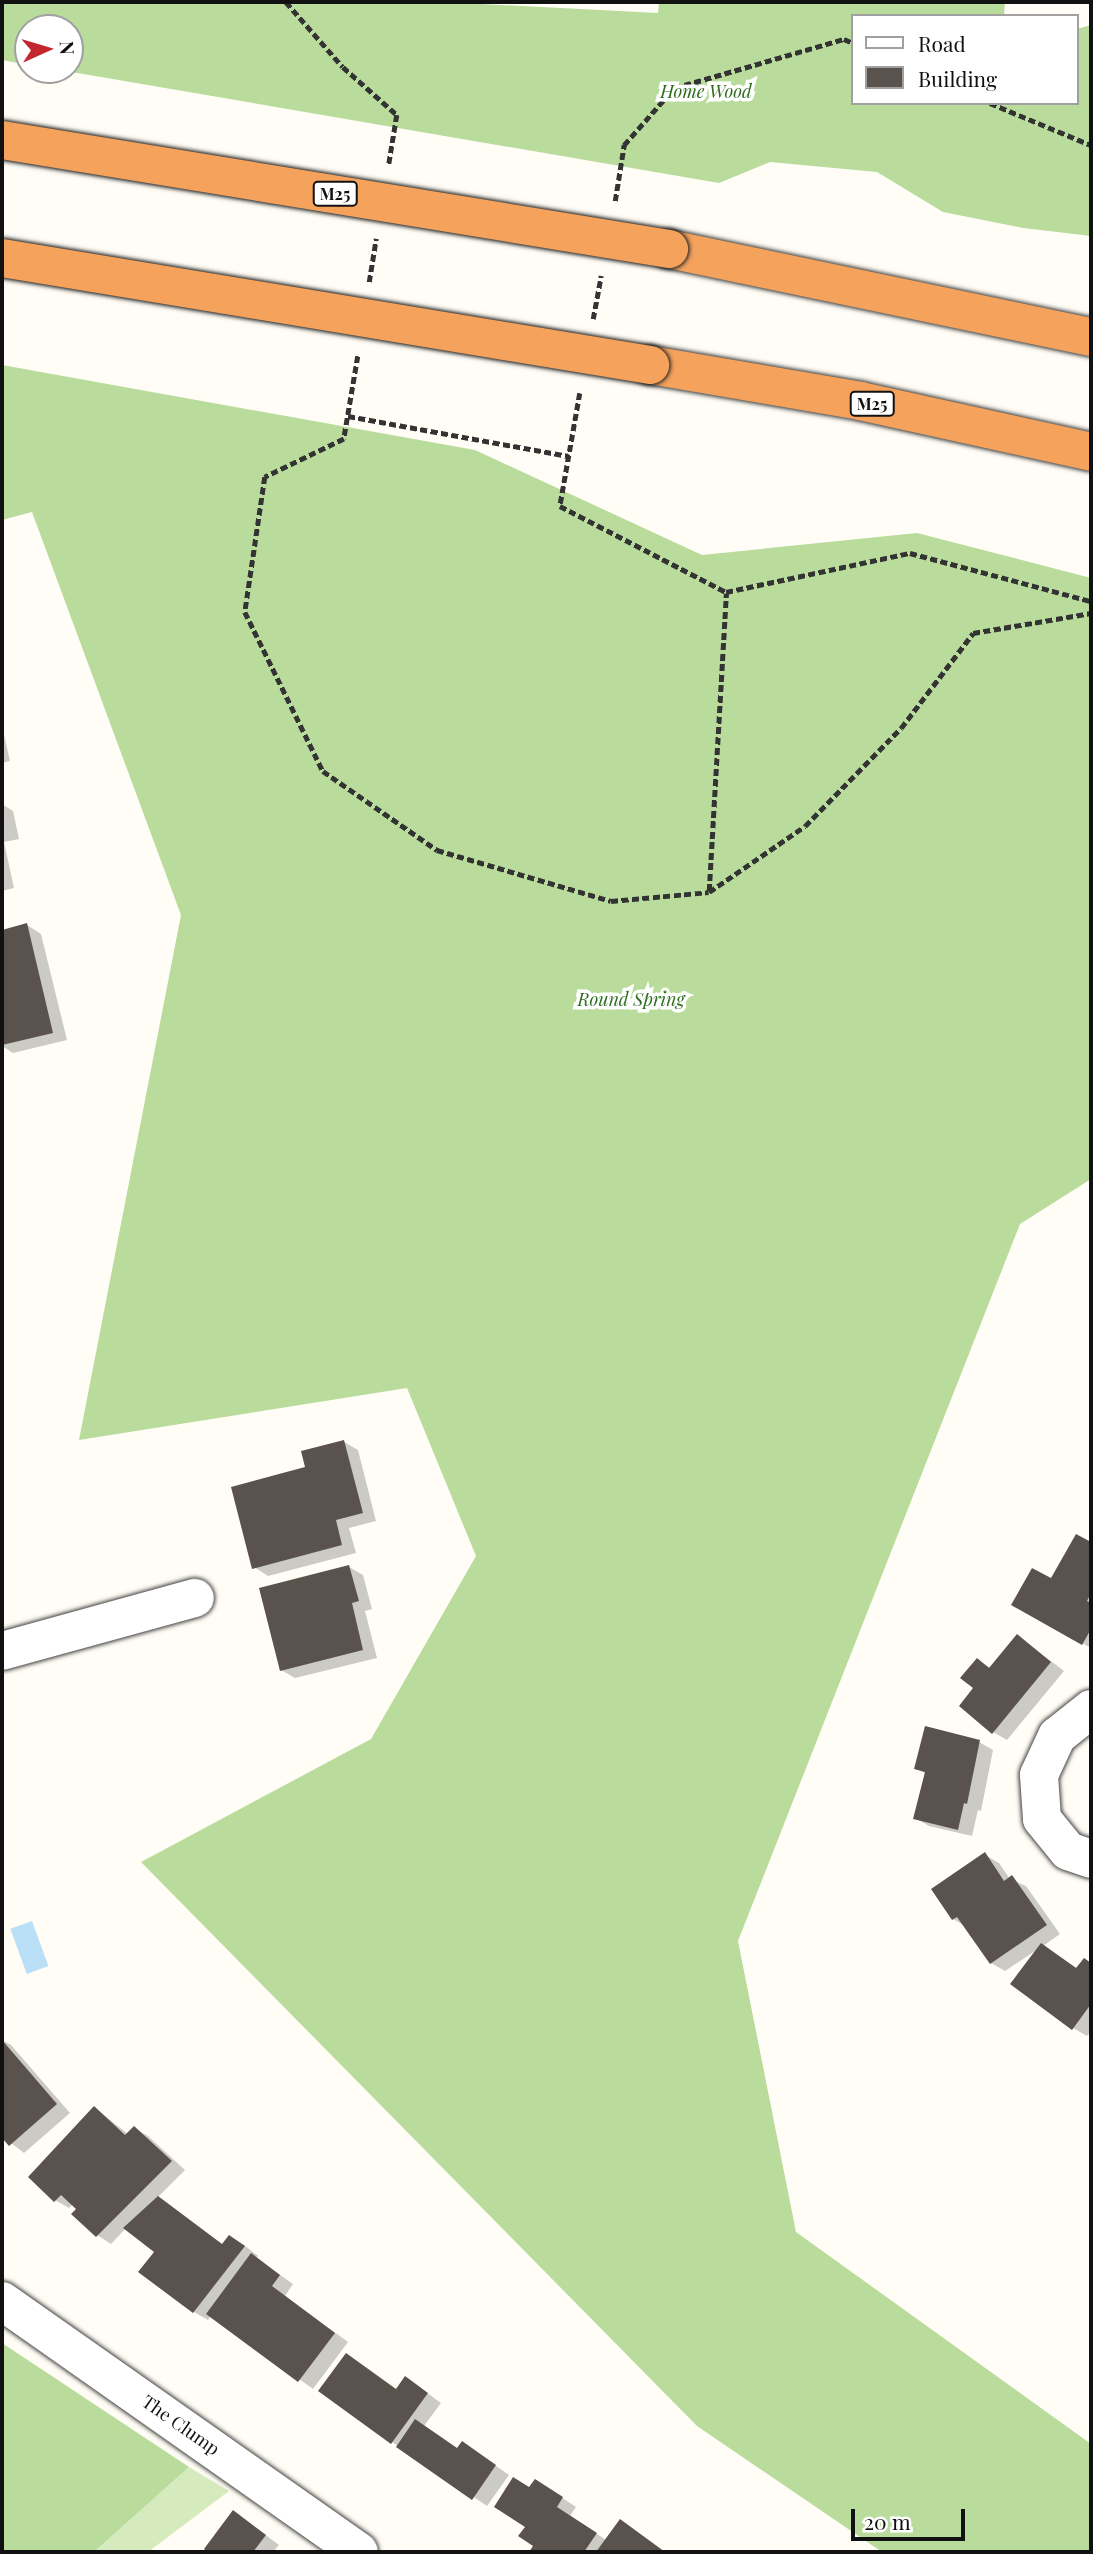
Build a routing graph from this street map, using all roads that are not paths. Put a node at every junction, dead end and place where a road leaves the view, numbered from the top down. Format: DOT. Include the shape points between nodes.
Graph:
graph roads {
  1 [pos="2,140"];
  2 [pos="2,258"];
  3 [pos="1091,337"];
  4 [pos="1091,452"];
  5 [pos="195,1598"];
  6 [pos="2,1651"];
  7 [pos="1091,1709"];
  8 [pos="1091,1859"];
  9 [pos="2,2301"];
  10 [pos="359,2552"];
  1 -- 3 [label="highway, M25, bridge" via="669,249"];
  2 -- 4 [label="highway, M25, bridge" via="860,401"];
  5 -- 6 [label="street"];
  7 -- 8 [label="street" via="1057,1737 1039,1775 1042,1819 1068,1851"];
  9 -- 10 [label="street, The Clump"];
}
